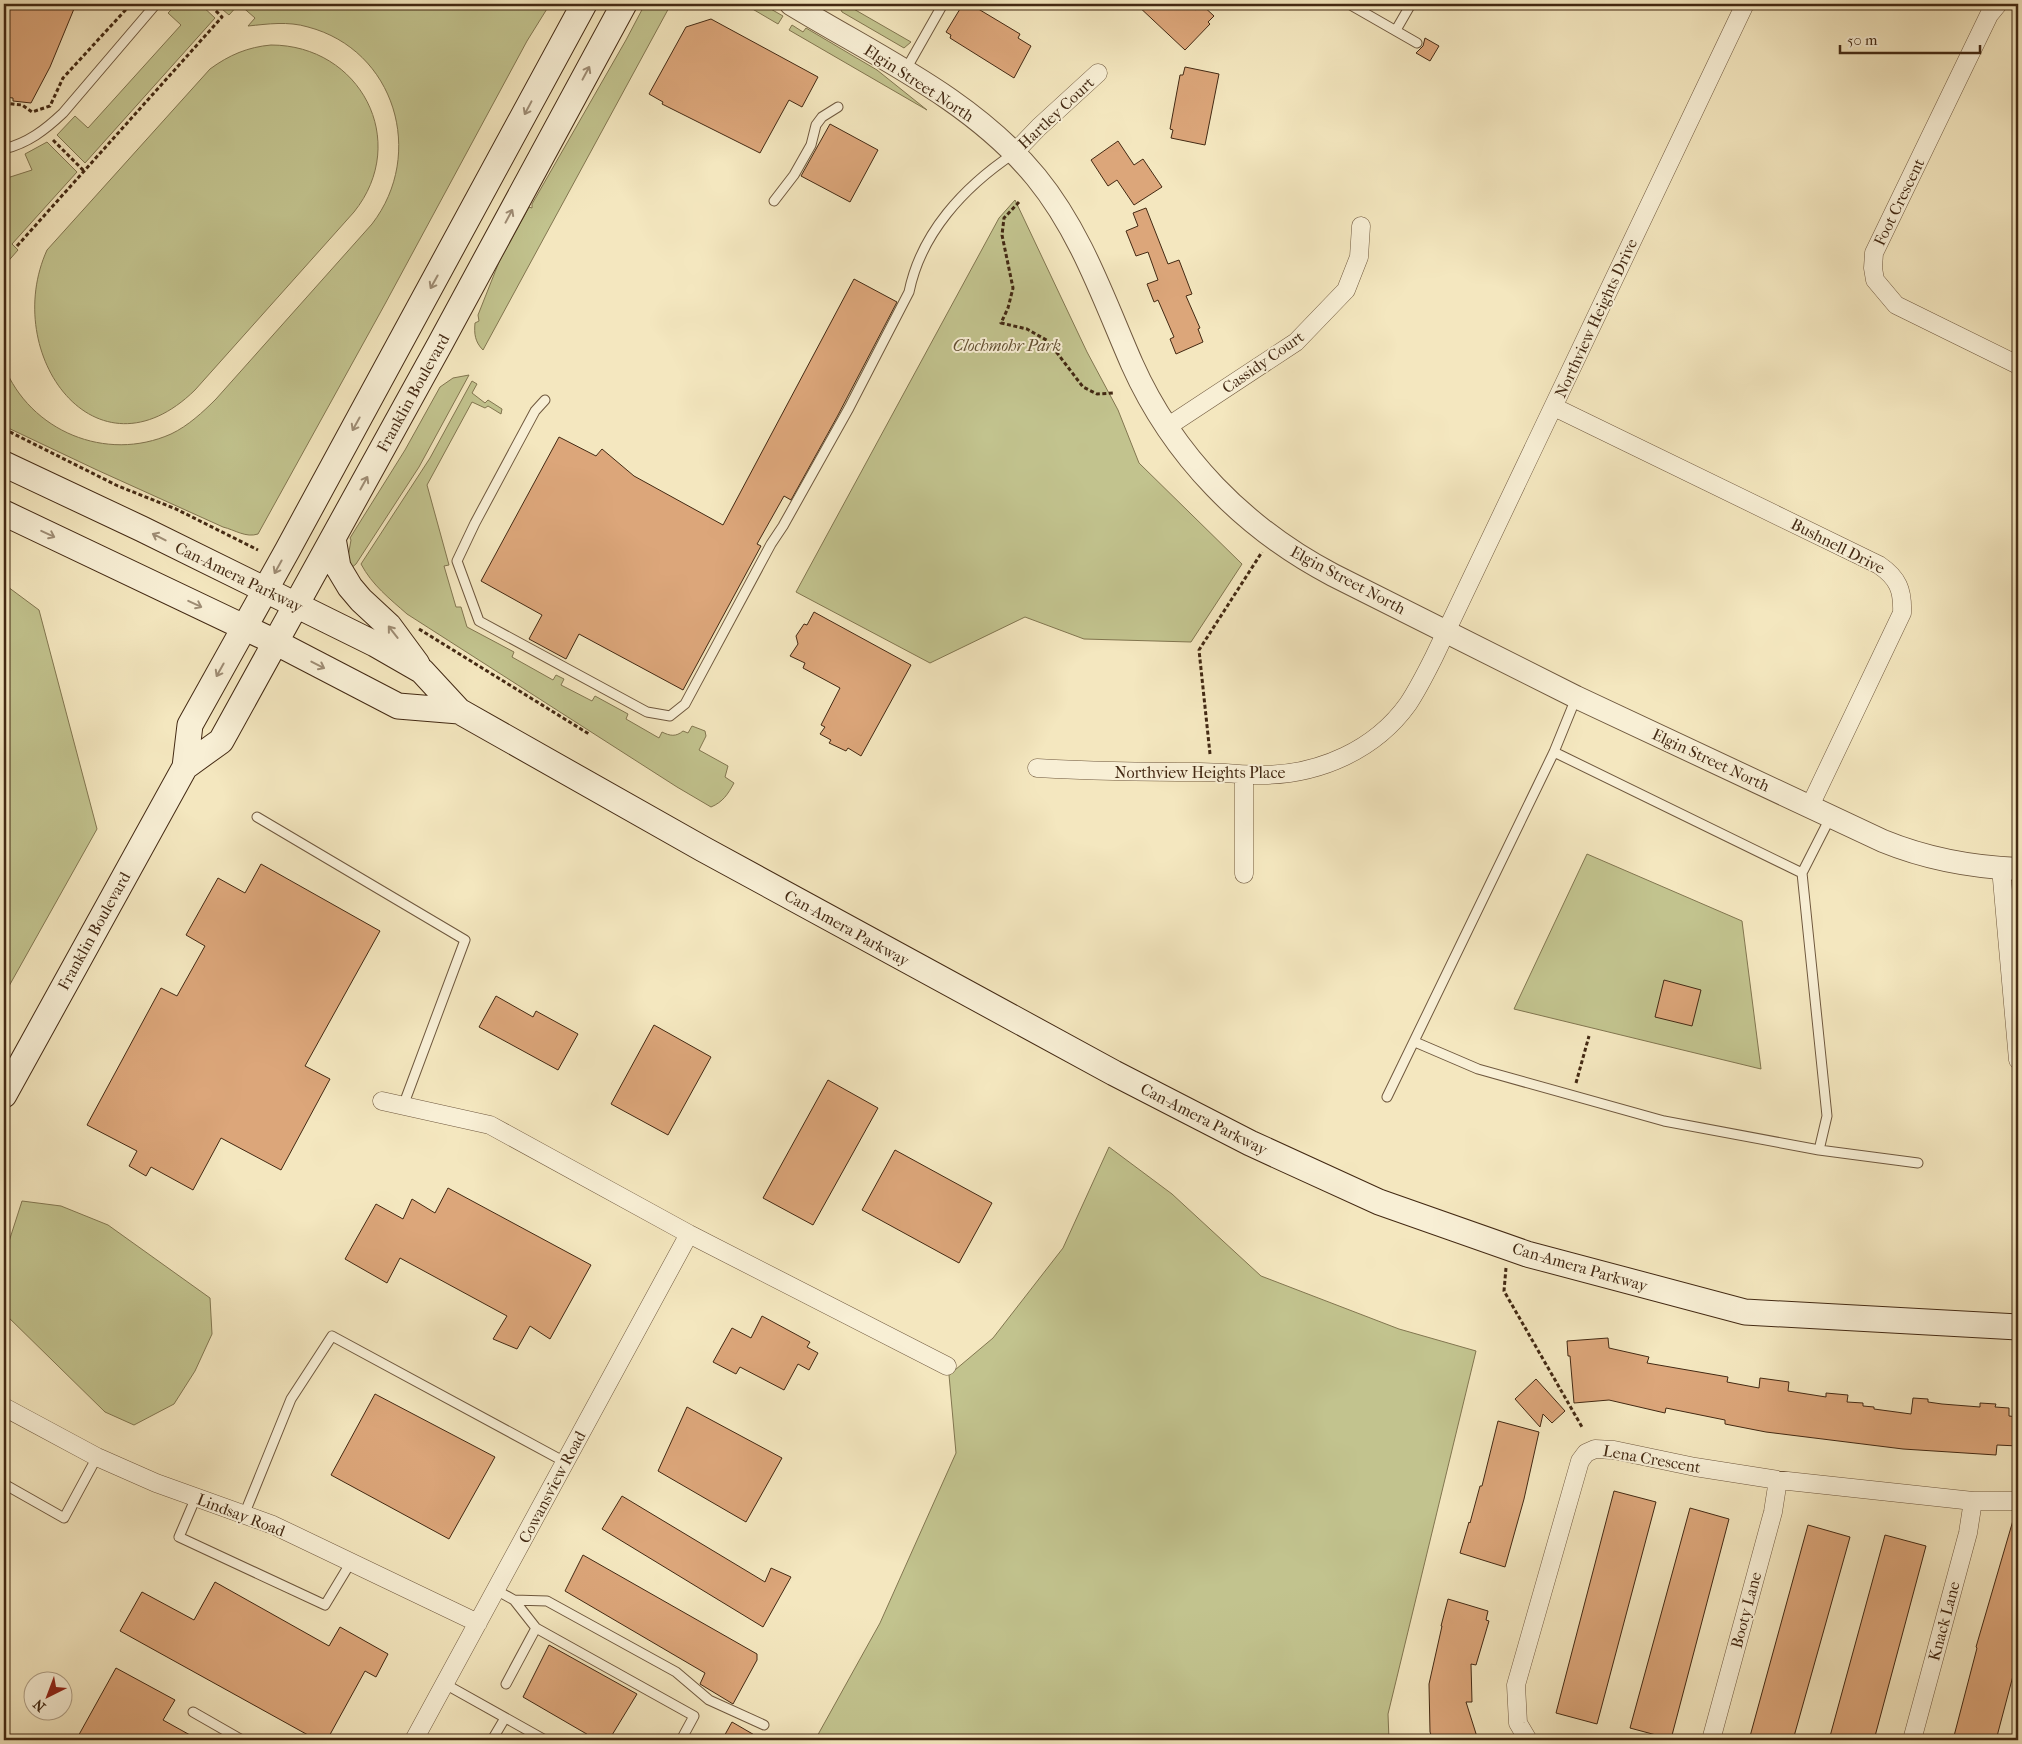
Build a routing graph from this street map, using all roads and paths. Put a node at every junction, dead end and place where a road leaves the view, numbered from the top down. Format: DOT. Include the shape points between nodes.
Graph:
graph roads {
  1 [pos="131,4"];
  2 [pos="156,4"];
  3 [pos="209,4"];
  4 [pos="584,4"];
  5 [pos="624,4"];
  6 [pos="943,4"];
  7 [pos="1349,4"];
  8 [pos="1411,4"];
  9 [pos="1745,4"];
  10 [pos="1998,4"];
  11 [pos="805,9"];
  12 [pos="1396,30"];
  13 [pos="1417,43"];
  14 [pos="905,71"];
  15 [pos="1098,73"];
  16 [pos="4,103"];
  17 [pos="9,104"];
  18 [pos="838,107"];
  19 [pos="4,108"];
  20 [pos="32,112"];
  21 [pos="36,116"];
  22 [pos="53,140"];
  23 [pos="4,149"];
  24 [pos="1014,153"];
  25 [pos="84,171"];
  26 [pos="774,201"];
  27 [pos="1019,202"];
  28 [pos="1361,226"];
  29 [pos="17,246"];
  30 [pos="2018,364"];
  31 [pos="1114,393"];
  32 [pos="545,400"];
  33 [pos="1554,407"];
  34 [pos="1167,427"];
  35 [pos="4,430"];
  36 [pos="4,464"];
  37 [pos="4,513"];
  38 [pos="334,538"];
  39 [pos="1272,538"];
  40 [pos="258,550"];
  41 [pos="265,590"];
  42 [pos="296,605"];
  43 [pos="415,626"];
  44 [pos="244,627"];
  45 [pos="1446,631"];
  46 [pos="275,642"];
  47 [pos="422,671"];
  48 [pos="1576,697"];
  49 [pos="459,711"];
  50 [pos="589,734"];
  51 [pos="1554,752"];
  52 [pos="184,767"];
  53 [pos="1037,768"];
  54 [pos="1212,772"];
  55 [pos="1244,775"];
  56 [pos="1810,806"];
  57 [pos="1831,816"];
  58 [pos="256,817"];
  59 [pos="2010,868"];
  60 [pos="1802,873"];
  61 [pos="1244,874"];
  62 [pos="1589,1036"];
  63 [pos="1415,1042"];
  64 [pos="2018,1060"];
  65 [pos="4,1095"];
  66 [pos="1572,1095"];
  67 [pos="1387,1098"];
  68 [pos="382,1101"];
  69 [pos="403,1106"];
  70 [pos="1819,1150"];
  71 [pos="1918,1163"];
  72 [pos="689,1234"];
  73 [pos="1508,1247"];
  74 [pos="2018,1326"];
  75 [pos="947,1366"];
  76 [pos="4,1407"];
  77 [pos="1582,1427"];
  78 [pos="97,1457"];
  79 [pos="565,1462"];
  80 [pos="1778,1480"];
  81 [pos="4,1484"];
  82 [pos="196,1498"];
  83 [pos="1973,1501"];
  84 [pos="2018,1501"];
  85 [pos="244,1515"];
  86 [pos="351,1562"];
  87 [pos="496,1590"];
  88 [pos="514,1600"];
  89 [pos="478,1624"];
  90 [pos="536,1628"];
  91 [pos="445,1684"];
  92 [pos="506,1684"];
  93 [pos="193,1712"];
  94 [pos="505,1718"];
  95 [pos="764,1725"];
  96 [pos="242,1740"];
  97 [pos="414,1740"];
  98 [pos="492,1740"];
  99 [pos="545,1740"];
  100 [pos="681,1740"];
  101 [pos="1528,1740"];
  102 [pos="1711,1740"];
  103 [pos="1912,1740"];
  1 -- 20 [label="path" via="63,78 50,106"];
  2 -- 23 [label="lane" via="63,113 30,139"];
  3 -- 25 [label="path" via="222,17"];
  4 -- 41 [label="main road, Franklin Boulevard, one-way"];
  38 -- 5 [label="main road, Franklin Boulevard, one-way"];
  6 -- 14 [label="lane"];
  7 -- 12 [label="lane"];
  8 -- 12 [label="lane"];
  9 -- 33 [label="street, Northview Heights Drive"];
  10 -- 30 [label="street, Foot Crescent" via="1989,15 1874,253 1873,268 1875,280 1896,305"];
  11 -- 14 [label="street, Elgin Street North"];
  12 -- 13 [label="lane"];
  14 -- 24 [label="street, Elgin Street North" via="968,111"];
  15 -- 24 [label="street, Hartley Court"];
  16 -- 17 [label="path"];
  17 -- 19 [label="path"];
  17 -- 20 [label="path" via="22,105"];
  18 -- 26 [label="lane" via="816,125 811,145"];
  20 -- 21 [label="path"];
  22 -- 25 [label="path"];
  24 -- 32 [label="lane" via="987,172 936,227 913,272 909,292 845,416 771,544 685,704 670,716 647,712 479,622 457,561 531,418"];
  24 -- 34 [label="street, Elgin Street North" via="1035,176 1069,224 1133,365"];
  25 -- 29 [label="path"];
  27 -- 31 [label="path" via="1004,218 1002,236 1012,288 1001,323 1027,329 1048,341 1083,387 1097,394"];
  28 -- 34 [label="street, Cassidy Court" via="1360,257 1346,290 1296,342"];
  33 -- 45 [label="street, Northview Heights Drive"];
  33 -- 56 [label="street, Bushnell Drive" via="1879,564 1899,586 1902,613"];
  34 -- 39 [label="street, Elgin Street North" via="1210,482"];
  35 -- 40 [label="path"];
  41 -- 36 [label="main road, Can-Amera Parkway, one-way"];
  37 -- 44 [label="main road, Can-Amera Parkway, one-way"];
  38 -- 42 [label="main road, Franklin Boulevard"];
  47 -- 38 [label="main road, one-way" via="389,626 350,587 338,567"];
  39 -- 45 [label="street, Elgin Street North" via="1311,564"];
  39 -- 54 [label="path" via="1199,650"];
  41 -- 42 [label="main road, Can-Amera Parkway"];
  41 -- 44 [label="main road, Franklin Boulevard"];
  42 -- 46 [label="main road, Franklin Boulevard"];
  42 -- 47 [label="main road, Can-Amera Parkway" via="376,644"];
  43 -- 50 [label="path"];
  44 -- 46 [label="main road, Can-Amera Parkway"];
  44 -- 52 [label="main road, Franklin Boulevard, one-way" via="190,725"];
  45 -- 48 [label="street, Elgin Street North"];
  45 -- 55 [label="street, Northview Heights Place" via="1408,704 1393,723 1374,738 1334,762 1295,772"];
  46 -- 49 [label="main road, Can-Amera Parkway, one-way" via="398,706"];
  46 -- 52 [label="main road, Franklin Boulevard" via="221,741"];
  47 -- 49 [label="main road, Can-Amera Parkway"];
  48 -- 51 [label="lane"];
  48 -- 56 [label="street, Elgin Street North"];
  49 -- 73 [label="main road, Can-Amera Parkway" via="754,877 1114,1073 1250,1143 1379,1202"];
  51 -- 60 [label="lane"];
  51 -- 63 [label="lane"];
  52 -- 65 [label="main road, Franklin Boulevard"];
  53 -- 54 [label="street, Northview Heights Place"];
  54 -- 55 [label="street, Northview Heights Place"];
  55 -- 61 [label="street"];
  56 -- 57 [label="street, Elgin Street North"];
  57 -- 59 [label="street, Elgin Street North" via="1912,853 1943,861"];
  57 -- 60 [label="lane"];
  58 -- 69 [label="lane" via="465,940"];
  59 -- 64 [label="street"];
  60 -- 70 [label="lane" via="1827,1116"];
  62 -- 66 [label="path"];
  63 -- 66 [label="lane" via="1478,1069"];
  63 -- 67 [label="lane"];
  66 -- 70 [label="lane" via="1664,1121"];
  68 -- 69 [label="street"];
  69 -- 72 [label="street" via="490,1125"];
  70 -- 71 [label="lane"];
  72 -- 75 [label="street"];
  72 -- 79 [label="street, Cowansview Road"];
  73 -- 74 [label="main road, Can-Amera Parkway" via="1745,1312"];
  73 -- 77 [label="path" via="1504,1291"];
  76 -- 78 [label="street, Lindsay Road"];
  78 -- 81 [label="lane" via="64,1518"];
  78 -- 82 [label="street, Lindsay Road"];
  79 -- 85 [label="lane" via="332,1336 291,1399"];
  79 -- 87 [label="street, Cowansview Road"];
  80 -- 83 [label="street, Lena Crescent"];
  80 -- 101 [label="street, Lena Crescent" via="1614,1450 1595,1449 1586,1454 1580,1461 1516,1685 1518,1723"];
  80 -- 102 [label="street, Booty Lane"];
  82 -- 85 [label="street, Lindsay Road"];
  82 -- 86 [label="lane" via="179,1537 325,1605"];
  83 -- 84 [label="street, Lena Crescent"];
  83 -- 103 [label="street, Knack Lane" via="1968,1533"];
  85 -- 86 [label="street, Lindsay Road" via="273,1525"];
  86 -- 89 [label="street, Lindsay Road"];
  87 -- 88 [label="lane"];
  87 -- 89 [label="street, Cowansview Road"];
  88 -- 90 [label="lane"];
  88 -- 95 [label="lane" via="547,1601 676,1672 709,1700"];
  89 -- 91 [label="street, Cowansview Road"];
  90 -- 92 [label="lane"];
  90 -- 100 [label="lane" via="694,1716"];
  91 -- 94 [label="lane"];
  91 -- 97 [label="street, Cowansview Road"];
  93 -- 96 [label="lane"];
  94 -- 98 [label="lane"];
  94 -- 99 [label="lane"];
}
